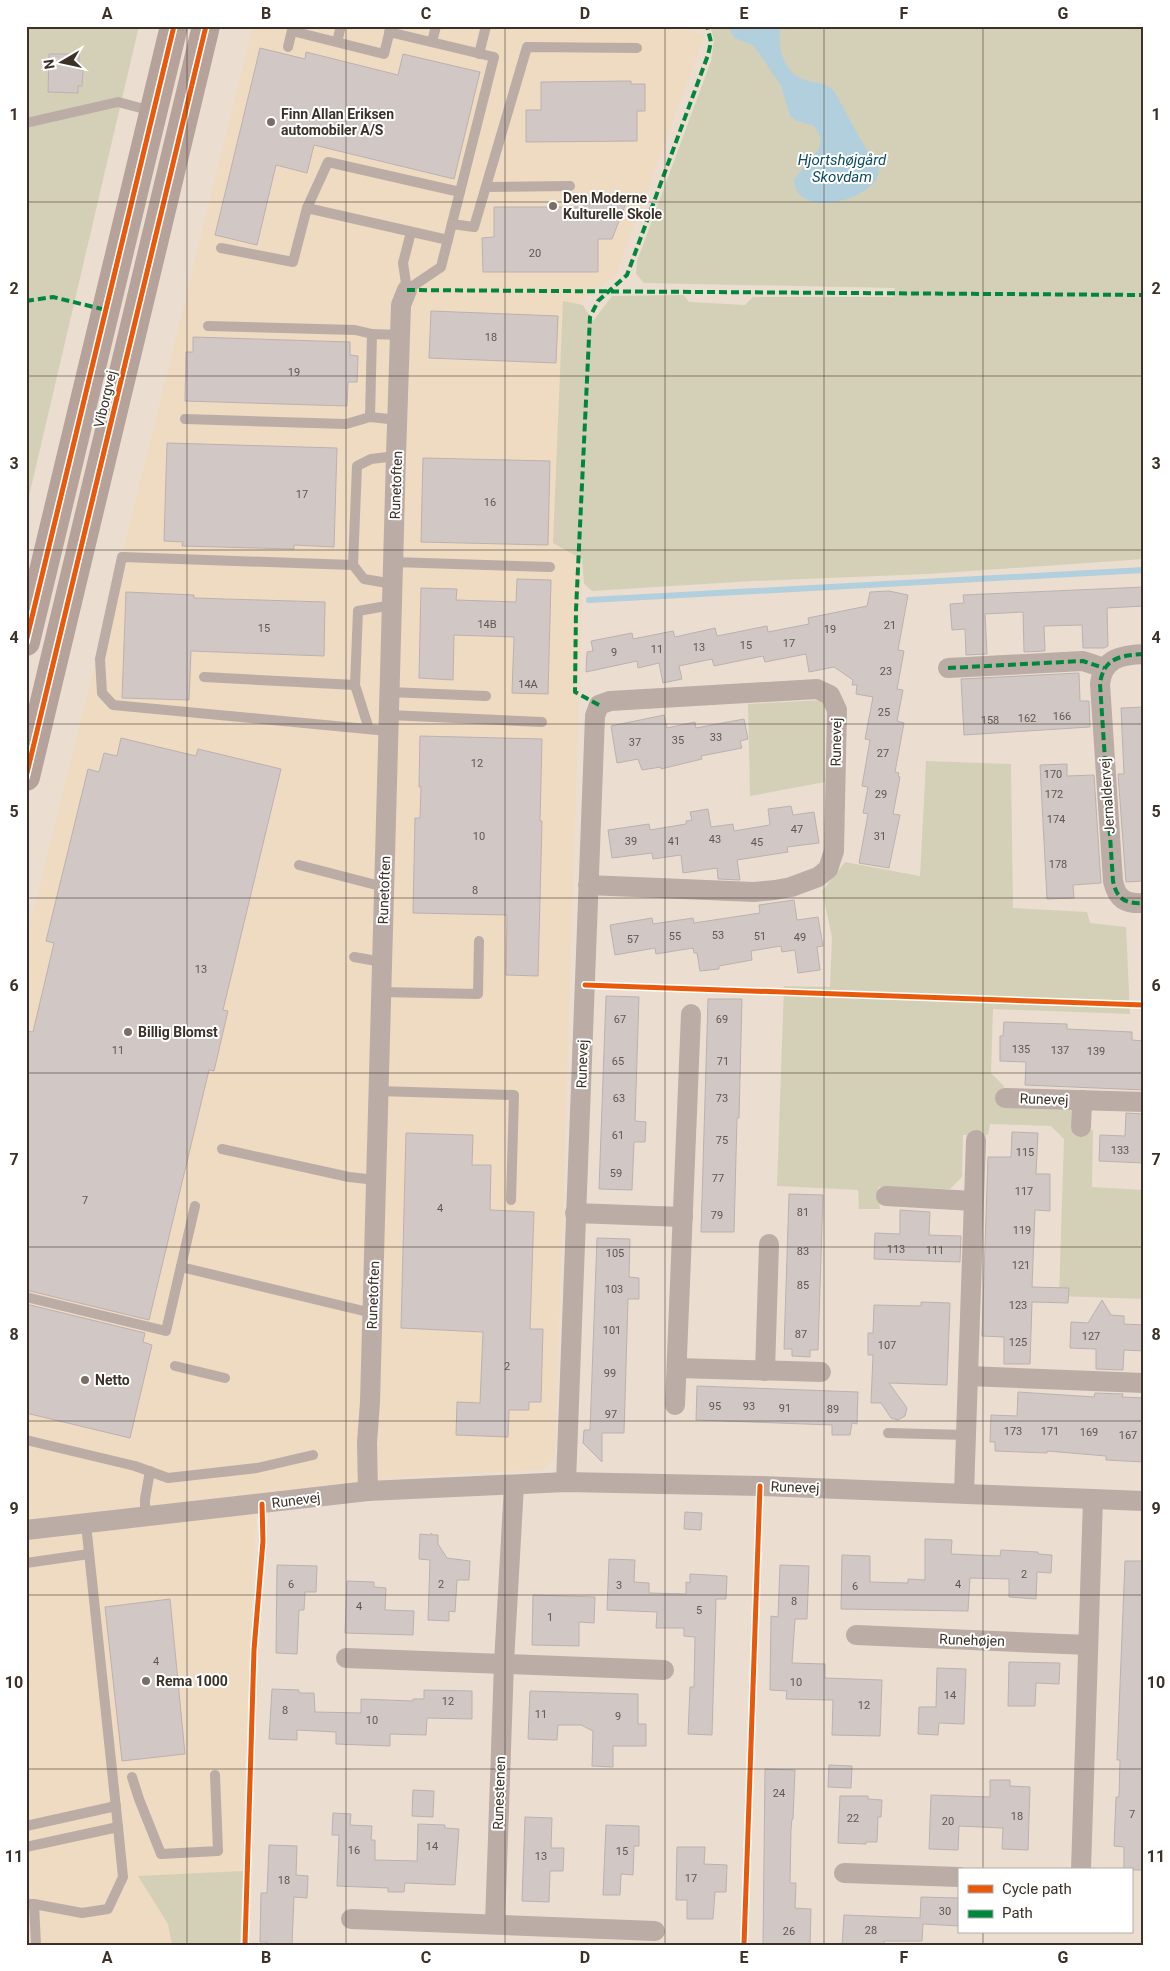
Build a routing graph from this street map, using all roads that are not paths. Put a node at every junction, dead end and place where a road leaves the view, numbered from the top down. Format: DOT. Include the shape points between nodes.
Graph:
graph roads {
  1 [pos="174,26"];
  2 [pos="206,26"];
  3 [pos="341,26"];
  4 [pos="436,26"];
  5 [pos="486,26"];
  6 [pos="293,29"];
  7 [pos="390,29"];
  8 [pos="337,42"];
  9 [pos="432,42"];
  10 [pos="288,46"];
  11 [pos="637,48"];
  12 [pos="479,54"];
  13 [pos="153,112"];
  14 [pos="26,123"];
  15 [pos="570,186"];
  16 [pos="486,187"];
  17 [pos="460,192"];
  18 [pos="307,208"];
  19 [pos="452,224"];
  20 [pos="411,232"];
  21 [pos="448,240"];
  22 [pos="221,248"];
  23 [pos="407,290"];
  24 [pos="208,326"];
  25 [pos="372,334"];
  26 [pos="401,335"];
  27 [pos="370,417"];
  28 [pos="185,419"];
  29 [pos="398,420"];
  30 [pos="396,456"];
  31 [pos="393,562"];
  32 [pos="353,564"];
  33 [pos="550,567"];
  34 [pos="393,584"];
  35 [pos="392,605"];
  36 [pos="26,642"];
  37 [pos="1144,654"];
  38 [pos="948,668"];
  39 [pos="1104,668"];
  40 [pos="204,677"];
  41 [pos="355,685"];
  42 [pos="389,692"];
  43 [pos="486,696"];
  44 [pos="542,722"];
  45 [pos="382,725"];
  46 [pos="26,777"];
  47 [pos="299,864"];
  48 [pos="588,885"];
  49 [pos="384,887"];
  50 [pos="1144,903"];
  51 [pos="479,940"];
  52 [pos="354,957"];
  53 [pos="382,962"];
  54 [pos="381,992"];
  55 [pos="691,1014"];
  56 [pos="378,1091"];
  57 [pos="1005,1098"];
  58 [pos="1082,1100"];
  59 [pos="1144,1102"];
  60 [pos="1081,1128"];
  61 [pos="976,1140"];
  62 [pos="222,1149"];
  63 [pos="376,1180"];
  64 [pos="886,1196"];
  65 [pos="511,1200"];
  66 [pos="972,1201"];
  67 [pos="196,1206"];
  68 [pos="575,1213"];
  69 [pos="683,1217"];
  70 [pos="769,1244"];
  71 [pos="181,1267"];
  72 [pos="26,1297"];
  73 [pos="372,1313"];
  74 [pos="175,1366"];
  75 [pos="677,1368"];
  76 [pos="765,1371"];
  77 [pos="821,1372"];
  78 [pos="968,1376"];
  79 [pos="226,1378"];
  80 [pos="1144,1383"];
  81 [pos="676,1405"];
  82 [pos="888,1433"];
  83 [pos="966,1435"];
  84 [pos="26,1440"];
  85 [pos="313,1455"];
  86 [pos="150,1471"];
  87 [pos="566,1482"];
  88 [pos="514,1485"];
  89 [pos="368,1491"];
  90 [pos="964,1493"];
  91 [pos="1093,1499"];
  92 [pos="1144,1501"];
  93 [pos="145,1517"];
  94 [pos="86,1524"];
  95 [pos="26,1530"];
  96 [pos="89,1554"];
  97 [pos="26,1563"];
  98 [pos="856,1635"];
  99 [pos="1088,1645"];
  100 [pos="346,1658"];
  101 [pos="504,1663"];
  102 [pos="664,1670"];
  103 [pos="215,1775"];
  104 [pos="132,1777"];
  105 [pos="116,1806"];
  106 [pos="26,1826"];
  107 [pos="118,1827"];
  108 [pos="26,1847"];
  109 [pos="1081,1868"];
  110 [pos="844,1873"];
  111 [pos="958,1876"];
  112 [pos="30,1904"];
  113 [pos="351,1919"];
  114 [pos="495,1924"];
  115 [pos="655,1931"];
  116 [pos="36,1945"];
  1 -- 13 [label="main road, Viborgvej"];
  2 -- 46 [label="main road, Viborgvej"];
  3 -- 8 [label="lane"];
  4 -- 9 [label="lane"];
  5 -- 12 [label="lane"];
  6 -- 8 [label="lane"];
  6 -- 10 [label="lane"];
  7 -- 8 [label="lane" via="384,54"];
  7 -- 9 [label="lane"];
  9 -- 12 [label="lane"];
  11 -- 16 [label="lane" via="527,47"];
  12 -- 17 [label="lane" via="494,58"];
  13 -- 14 [label="lane" via="118,102"];
  13 -- 36 [label="main road, Viborgvej"];
  15 -- 16 [label="lane"];
  16 -- 19 [label="lane" via="474,227"];
  17 -- 18 [label="lane" via="328,162"];
  17 -- 19 [label="lane"];
  18 -- 20 [label="lane"];
  18 -- 22 [label="lane" via="293,262"];
  19 -- 21 [label="lane"];
  20 -- 21 [label="lane"];
  20 -- 23 [label="lane" via="403,263"];
  21 -- 23 [label="lane" via="441,267"];
  23 -- 26 [label="street, Runetoften" via="402,305"];
  24 -- 25 [label="lane" via="355,330"];
  25 -- 26 [label="lane"];
  25 -- 27 [label="lane"];
  26 -- 29 [label="street, Runetoften"];
  27 -- 28 [label="lane" via="346,424"];
  27 -- 29 [label="lane"];
  29 -- 30 [label="street, Runetoften"];
  30 -- 31 [label="street, Runetoften"];
  30 -- 32 [label="lane" via="371,459 357,466"];
  31 -- 33 [label="lane"];
  31 -- 34 [label="street, Runetoften"];
  32 -- 34 [label="lane" via="364,579"];
  32 -- 45 [label="lane" via="122,558 100,659 102,693 113,706"];
  34 -- 35 [label="street, Runetoften"];
  35 -- 41 [label="lane" via="358,611"];
  35 -- 42 [label="street, Runetoften"];
  37 -- 39 [label="street" via="1127,655"];
  38 -- 39 [label="street" via="1083,661"];
  39 -- 50 [label="street, Jernaldervej" via="1100,684 1114,889 1124,901"];
  40 -- 41 [label="lane"];
  41 -- 45 [label="lane"];
  42 -- 43 [label="lane"];
  42 -- 45 [label="street, Runetoften"];
  44 -- 45 [label="lane"];
  45 -- 49 [label="street, Runetoften"];
  47 -- 49 [label="lane"];
  48 -- 48 [label="street, Runevej" via="594,716 599,705 610,701 817,689 830,695 837,710 834,850 828,869 812,880 791,887 754,892"];
  48 -- 68 [label="street, Runevej"];
  49 -- 53 [label="street, Runetoften"];
  51 -- 54 [label="lane" via="478,994"];
  52 -- 53 [label="lane"];
  53 -- 54 [label="street, Runetoften"];
  54 -- 56 [label="street, Runetoften"];
  55 -- 69 [label="street"];
  56 -- 63 [label="street, Runetoften"];
  56 -- 65 [label="lane" via="514,1095"];
  57 -- 58 [label="street, Runevej"];
  58 -- 59 [label="street, Runevej"];
  58 -- 60 [label="street, Runevej"];
  61 -- 66 [label="street"];
  62 -- 63 [label="lane"];
  63 -- 73 [label="street, Runetoften"];
  64 -- 66 [label="street"];
  66 -- 78 [label="street"];
  67 -- 71 [label="lane"];
  68 -- 69 [label="street"];
  68 -- 87 [label="street, Runevej"];
  69 -- 75 [label="street"];
  70 -- 76 [label="street"];
  71 -- 72 [label="lane" via="166,1331"];
  71 -- 73 [label="lane"];
  73 -- 89 [label="street, Runetoften"];
  74 -- 79 [label="lane"];
  75 -- 76 [label="street"];
  75 -- 81 [label="street"];
  76 -- 77 [label="street"];
  78 -- 80 [label="street"];
  78 -- 83 [label="street"];
  82 -- 83 [label="lane"];
  83 -- 90 [label="street"];
  84 -- 86 [label="lane"];
  85 -- 86 [label="lane" via="257,1468 203,1475 168,1478"];
  86 -- 93 [label="lane"];
  87 -- 88 [label="street, Runevej"];
  87 -- 90 [label="street, Runevej"];
  88 -- 89 [label="street, Runevej"];
  88 -- 101 [label="street, Runestenen"];
  89 -- 93 [label="street, Runevej"];
  90 -- 91 [label="street, Runevej"];
  91 -- 92 [label="street, Runevej"];
  91 -- 99 [label="street"];
  93 -- 94 [label="street, Runevej"];
  94 -- 95 [label="street, Runevej"];
  94 -- 96 [label="lane"];
  96 -- 97 [label="lane"];
  96 -- 105 [label="lane"];
  98 -- 99 [label="street, Runehøjen"];
  99 -- 109 [label="street"];
  100 -- 101 [label="street"];
  101 -- 102 [label="street"];
  101 -- 114 [label="street, Runestenen"];
  103 -- 104 [label="lane" via="218,1851 175,1854 161,1854"];
  105 -- 106 [label="lane"];
  105 -- 107 [label="lane"];
  107 -- 108 [label="lane"];
  107 -- 112 [label="lane" via="123,1877 108,1909 82,1913"];
  110 -- 111 [label="street"];
  112 -- 116 [label="lane"];
  113 -- 114 [label="street"];
  114 -- 115 [label="street"];
}
